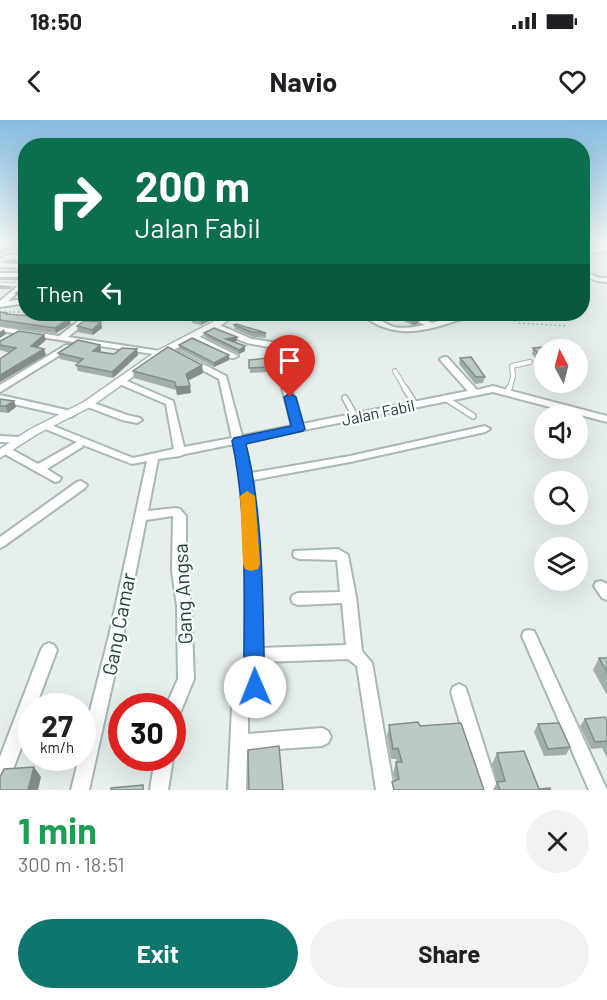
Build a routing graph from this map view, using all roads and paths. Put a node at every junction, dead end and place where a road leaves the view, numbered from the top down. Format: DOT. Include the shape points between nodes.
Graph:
graph roads {
  1 [pos="1,275"];
  2 [pos="590,276"];
  3 [pos="18,279"];
  4 [pos="607,280"];
  5 [pos="18,281"];
  6 [pos="0,284"];
  7 [pos="18,287"];
  8 [pos="18,303"];
  9 [pos="0,307"];
  10 [pos="18,310"];
  11 [pos="84,321"];
  12 [pos="220,321"];
  13 [pos="378,321"];
  14 [pos="422,321"];
  15 [pos="444,321"];
  16 [pos="515,321"];
  17 [pos="430,325"];
  18 [pos="214,326"];
  19 [pos="568,326"];
  20 [pos="0,329"];
  21 [pos="18,332"];
  22 [pos="193,337"];
  23 [pos="61,338"];
  24 [pos="9,339"];
  25 [pos="73,344"];
  26 [pos="165,351"];
  27 [pos="234,356"];
  28 [pos="444,359"];
  29 [pos="530,362"];
  30 [pos="395,371"];
  31 [pos="120,381"];
  32 [pos="0,389"];
  33 [pos="474,392"];
  34 [pos="508,392"];
  35 [pos="0,398"];
  36 [pos="345,398"];
  37 [pos="445,398"];
  38 [pos="88,404"];
  39 [pos="415,404"];
  40 [pos="71,414"];
  41 [pos="355,416"];
  42 [pos="473,416"];
  43 [pos="607,419"];
  44 [pos="137,420"];
  45 [pos="46,426"];
  46 [pos="298,429"];
  47 [pos="485,429"];
  48 [pos="0,439"];
  49 [pos="19,440"];
  50 [pos="239,441"];
  51 [pos="78,445"];
  52 [pos="3,452"];
  53 [pos="180,453"];
  54 [pos="153,459"];
  55 [pos="40,468"];
  56 [pos="247,477"];
  57 [pos="55,478"];
  58 [pos="81,485"];
  59 [pos="141,516"];
  60 [pos="0,543"];
  61 [pos="299,554"];
  62 [pos="349,597"];
  63 [pos="298,599"];
  64 [pos="529,636"];
  65 [pos="49,650"];
  66 [pos="355,654"];
  67 [pos="254,655"];
  68 [pos="459,692"];
  69 [pos="180,693"];
  70 [pos="322,737"];
  71 [pos="238,743"];
  72 [pos="162,771"];
  73 [pos="0,780"];
  74 [pos="80,790"];
  75 [pos="159,790"];
  76 [pos="237,790"];
  77 [pos="385,790"];
  78 [pos="489,790"];
  79 [pos="598,790"];
  1 -- 3 [label="street"];
  2 -- 4 [label="street"];
  5 -- 6 [label="lane"];
  7 -- 9 [label="street"];
  8 -- 9 [label="street"];
  9 -- 10 [label="path"];
  11 -- 23 [label="street"];
  12 -- 18 [label="street"];
  13 -- 17 [label="street" via="393,329"];
  14 -- 17 [label="street"];
  15 -- 17 [label="street"];
  16 -- 19 [label="path"];
  18 -- 22 [label="street"];
  18 -- 46 [label="street" via="250,341 283,348 282,372"];
  20 -- 21 [label="street"];
  21 -- 23 [label="street"];
  21 -- 24 [label="street"];
  22 -- 26 [label="street"];
  22 -- 27 [label="street"];
  23 -- 26 [label="street"];
  25 -- 32 [label="street"];
  26 -- 31 [label="street"];
  26 -- 50 [label="street" via="223,378"];
  28 -- 33 [label="street"];
  29 -- 34 [label="lane" via="512,366"];
  30 -- 39 [label="lane"];
  31 -- 38 [label="street"];
  31 -- 53 [label="street" via="170,403"];
  33 -- 34 [label="street, Jalan Fabil"];
  33 -- 37 [label="street, Jalan Fabil"];
  34 -- 43 [label="street, Jalan Fabil"];
  35 -- 40 [label="street"];
  36 -- 41 [label="lane"];
  37 -- 39 [label="street, Jalan Fabil"];
  37 -- 42 [label="lane"];
  38 -- 40 [label="street"];
  38 -- 44 [label="street"];
  39 -- 41 [label="street, Jalan Fabil"];
  40 -- 45 [label="street"];
  41 -- 46 [label="street, Jalan Fabil"];
  45 -- 49 [label="street"];
  45 -- 54 [label="street, Jalan Fabil" via="126,460"];
  46 -- 50 [label="street, Jalan Fabil"];
  47 -- 56 [label="street"];
  48 -- 49 [label="street"];
  49 -- 52 [label="street"];
  50 -- 53 [label="street, Jalan Fabil"];
  50 -- 56 [label="street"];
  51 -- 55 [label="street"];
  52 -- 55 [label="street"];
  53 -- 54 [label="street, Jalan Fabil"];
  54 -- 59 [label="street, Gang Camar"];
  55 -- 57 [label="street"];
  56 -- 67 [label="street"];
  58 -- 60 [label="street"];
  59 -- 69 [label="street, Gang Angsa" via="176,512 180,516 179,572 186,679"];
  59 -- 74 [label="street, Gang Camar"];
  61 -- 62 [label="street" via="341,555"];
  62 -- 63 [label="street"];
  62 -- 66 [label="street"];
  64 -- 79 [label="street"];
  65 -- 73 [label="street"];
  66 -- 67 [label="street"];
  66 -- 77 [label="street" via="364,663"];
  67 -- 71 [label="street" via="255,687 253,696 240,708"];
  68 -- 78 [label="street"];
  70 -- 71 [label="street"];
  71 -- 76 [label="street"];
  72 -- 75 [label="street"];
}
